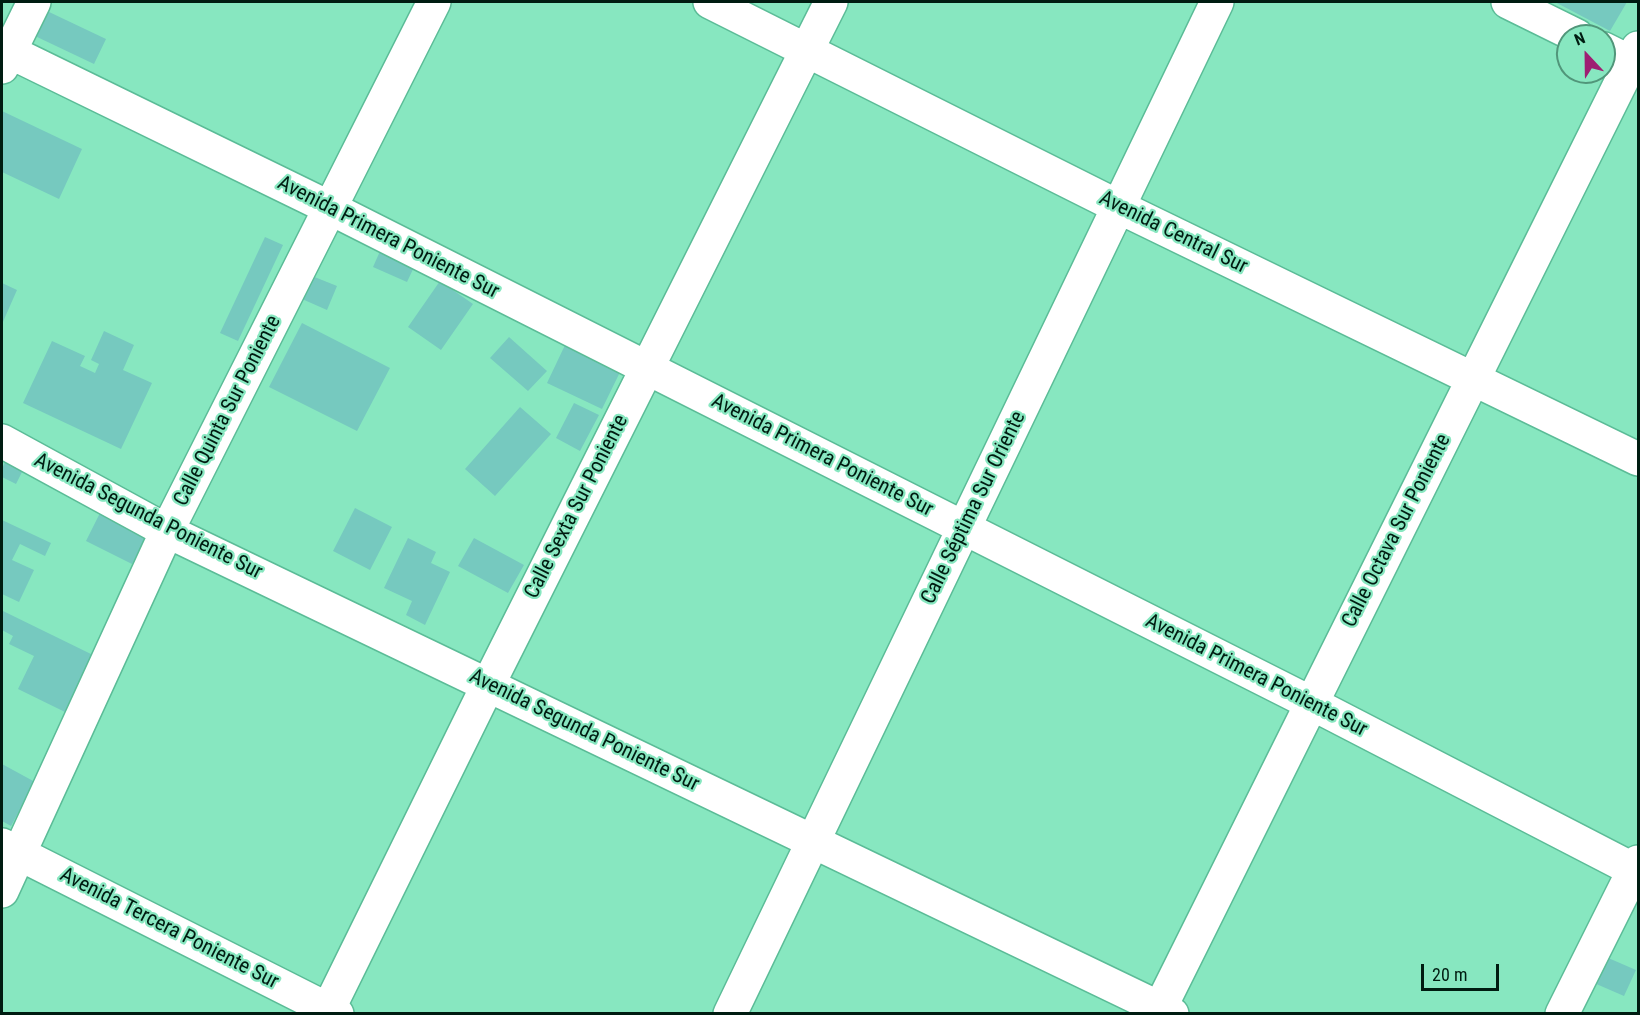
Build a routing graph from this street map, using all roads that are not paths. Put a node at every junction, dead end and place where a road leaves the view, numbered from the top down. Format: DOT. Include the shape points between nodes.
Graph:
graph roads {
  1 [pos="34,2"];
  2 [pos="434,2"];
  3 [pos="710,2"];
  4 [pos="831,2"];
  5 [pos="1217,2"];
  6 [pos="1508,2"];
  7 [pos="1556,26"];
  8 [pos="807,49"];
  9 [pos="4,56"];
  10 [pos="1628,57"];
  11 [pos="1119,207"];
  12 [pos="330,208"];
  13 [pos="647,368"];
  14 [pos="1472,379"];
  15 [pos="2,441"];
  16 [pos="1638,459"];
  17 [pos="964,528"];
  18 [pos="167,531"];
  19 [pos="488,685"];
  20 [pos="1311,703"];
  21 [pos="812,841"];
  22 [pos="10,849"];
  23 [pos="1637,868"];
  24 [pos="2,891"];
  25 [pos="330,1012"];
  26 [pos="1163,1012"];
  27 [pos="730,1014"];
  28 [pos="1562,1014"];
  1 -- 9 [label="street"];
  2 -- 12 [label="street, Calle Quinta Sur Poniente"];
  3 -- 8 [label="street, Avenida Central Sur"];
  4 -- 8 [label="street, Calle Sexta Sur Poniente"];
  5 -- 11 [label="street, Calle Séptima Sur Oriente"];
  6 -- 7 [label="street"];
  8 -- 11 [label="street, Avenida Central Sur"];
  8 -- 13 [label="street, Calle Sexta Sur Poniente"];
  9 -- 12 [label="street, Avenida Primera Poniente Sur"];
  10 -- 14 [label="street, Calle Octava Sur Poniente"];
  11 -- 14 [label="street, Avenida Central Sur"];
  11 -- 17 [label="street, Calle Séptima Sur Oriente"];
  12 -- 13 [label="street, Avenida Primera Poniente Sur"];
  12 -- 18 [label="street, Calle Quinta Sur Poniente"];
  13 -- 17 [label="street, Avenida Primera Poniente Sur"];
  13 -- 19 [label="street, Calle Sexta Sur Poniente"];
  14 -- 16 [label="street, Avenida Central Sur"];
  14 -- 20 [label="street, Calle Octava Sur Poniente"];
  15 -- 18 [label="street, Avenida Segunda Poniente Sur"];
  17 -- 20 [label="street, Avenida Primera Poniente Sur"];
  17 -- 21 [label="street, Calle Séptima Sur Oriente"];
  18 -- 19 [label="street, Avenida Segunda Poniente Sur"];
  18 -- 22 [label="street, Calle Quinta Sur Poniente"];
  19 -- 21 [label="street, Avenida Segunda Poniente Sur"];
  19 -- 25 [label="street, Calle Sexta Sur Poniente"];
  20 -- 23 [label="street, Avenida Primera Poniente Sur"];
  20 -- 26 [label="street, Calle Octava Sur Poniente"];
  21 -- 26 [label="street, Avenida Segunda Poniente Sur"];
  21 -- 27 [label="street, Calle Séptima Sur Oriente"];
  22 -- 24 [label="street, Calle Quinta Sur Poniente"];
  22 -- 25 [label="street, Avenida Tercera Poniente Sur"];
  23 -- 28 [label="street"];
}
